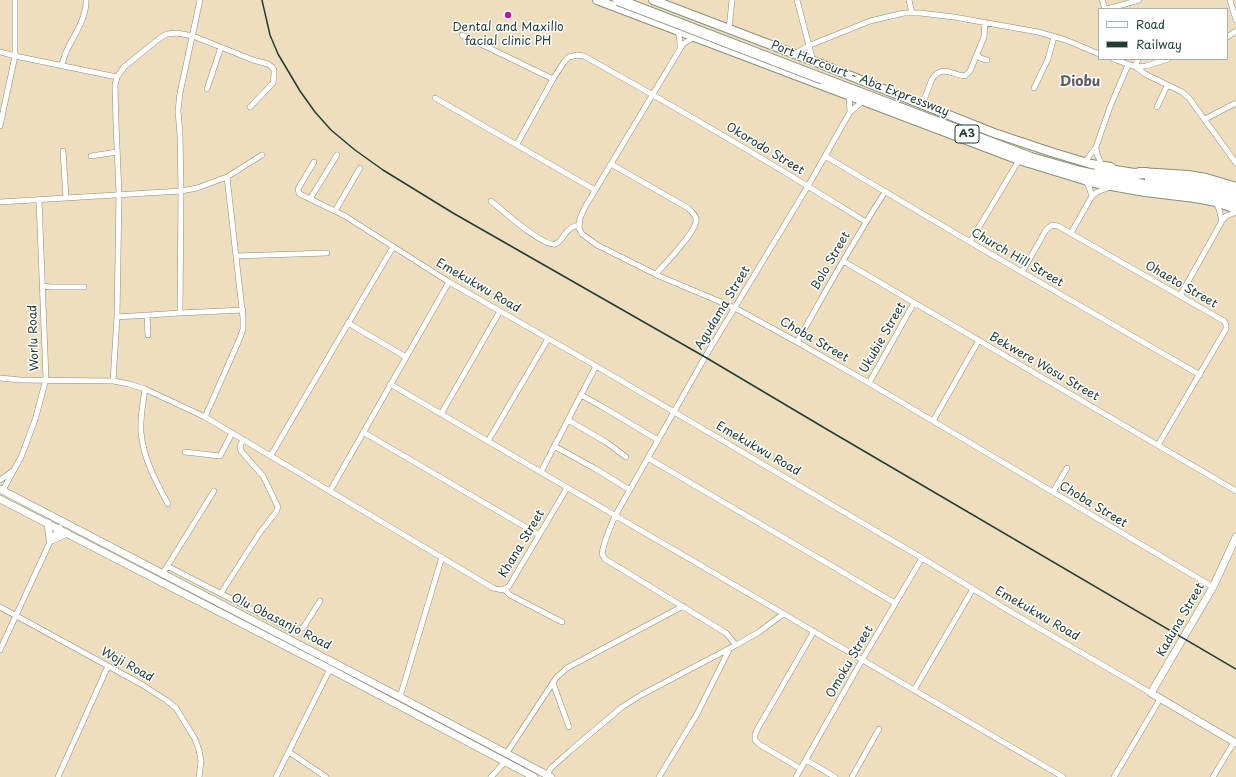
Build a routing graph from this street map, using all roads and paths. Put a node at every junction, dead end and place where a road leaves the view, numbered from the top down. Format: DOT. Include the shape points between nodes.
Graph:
graph roads {
  1 [pos="15,0"];
  2 [pos="86,0"];
  3 [pos="200,0"];
  4 [pos="597,0"];
  5 [pos="618,0"];
  6 [pos="636,0"];
  7 [pos="648,0"];
  8 [pos="653,0"];
  9 [pos="732,0"];
  10 [pos="797,0"];
  11 [pos="909,0"];
  12 [pos="1140,0"];
  13 [pos="1230,0"];
  14 [pos="1110,8"];
  15 [pos="912,13"];
  16 [pos="641,17"];
  17 [pos="1236,20"];
  18 [pos="985,22"];
  19 [pos="729,29"];
  20 [pos="678,31"];
  21 [pos="462,35"];
  22 [pos="193,36"];
  23 [pos="694,37"];
  24 [pos="1054,37"];
  25 [pos="808,46"];
  26 [pos="221,47"];
  27 [pos="680,49"];
  28 [pos="0,52"];
  29 [pos="794,54"];
  30 [pos="977,54"];
  31 [pos="1098,54"];
  32 [pos="15,56"];
  33 [pos="987,60"];
  34 [pos="1116,60"];
  35 [pos="1138,60"];
  36 [pos="1165,60"];
  37 [pos="813,61"];
  38 [pos="1128,65"];
  39 [pos="61,66"];
  40 [pos="1136,67"];
  41 [pos="824,76"];
  42 [pos="117,77"];
  43 [pos="553,79"];
  44 [pos="1167,86"];
  45 [pos="1034,88"];
  46 [pos="207,89"];
  47 [pos="653,95"];
  48 [pos="849,96"];
  49 [pos="435,98"];
  50 [pos="863,101"];
  51 [pos="1236,103"];
  52 [pos="922,105"];
  53 [pos="250,107"];
  54 [pos="1157,107"];
  55 [pos="850,112"];
  56 [pos="1204,119"];
  57 [pos="1,120"];
  58 [pos="0,126"];
  59 [pos="517,144"];
  60 [pos="1096,147"];
  61 [pos="63,151"];
  62 [pos="117,152"];
  63 [pos="337,155"];
  64 [pos="91,156"];
  65 [pos="262,156"];
  66 [pos="825,156"];
  67 [pos="1019,160"];
  68 [pos="314,162"];
  69 [pos="1085,162"];
  70 [pos="1236,163"];
  71 [pos="611,164"];
  72 [pos="360,168"];
  73 [pos="1101,169"];
  74 [pos="1146,173"];
  75 [pos="227,177"];
  76 [pos="1086,181"];
  77 [pos="1112,183"];
  78 [pos="808,186"];
  79 [pos="1236,188"];
  80 [pos="595,190"];
  81 [pos="181,191"];
  82 [pos="885,192"];
  83 [pos="1145,192"];
  84 [pos="119,194"];
  85 [pos="1092,196"];
  86 [pos="66,198"];
  87 [pos="310,199"];
  88 [pos="40,200"];
  89 [pos="0,202"];
  90 [pos="491,202"];
  91 [pos="1216,202"];
  92 [pos="1236,203"];
  93 [pos="1236,209"];
  94 [pos="335,212"];
  95 [pos="1236,212"];
  96 [pos="1222,220"];
  97 [pos="866,222"];
  98 [pos="578,225"];
  99 [pos="1070,233"];
  100 [pos="970,242"];
  101 [pos="393,248"];
  102 [pos="327,253"];
  103 [pos="236,256"];
  104 [pos="843,261"];
  105 [pos="1022,272"];
  106 [pos="656,274"];
  107 [pos="449,282"];
  108 [pos="42,286"];
  109 [pos="84,287"];
  110 [pos="1180,296"];
  111 [pos="914,303"];
  112 [pos="735,308"];
  113 [pos="243,310"];
  114 [pos="500,311"];
  115 [pos="180,313"];
  116 [pos="147,315"];
  117 [pos="117,317"];
  118 [pos="348,323"];
  119 [pos="148,336"];
  120 [pos="548,339"];
  121 [pos="979,340"];
  122 [pos="797,342"];
  123 [pos="406,357"];
  124 [pos="596,366"];
  125 [pos="1200,375"];
  126 [pos="0,378"];
  127 [pos="46,379"];
  128 [pos="113,381"];
  129 [pos="869,383"];
  130 [pos="390,384"];
  131 [pos="145,389"];
  132 [pos="581,395"];
  133 [pos="674,413"];
  134 [pos="441,414"];
  135 [pos="205,417"];
  136 [pos="568,420"];
  137 [pos="933,421"];
  138 [pos="363,432"];
  139 [pos="232,433"];
  140 [pos="243,439"];
  141 [pos="658,440"];
  142 [pos="488,441"];
  143 [pos="1158,445"];
  144 [pos="554,446"];
  145 [pos="186,452"];
  146 [pos="271,455"];
  147 [pos="626,456"];
  148 [pos="648,458"];
  149 [pos="1067,468"];
  150 [pos="15,470"];
  151 [pos="541,472"];
  152 [pos="0,480"];
  153 [pos="567,488"];
  154 [pos="2,490"];
  155 [pos="630,490"];
  156 [pos="214,491"];
  157 [pos="330,491"];
  158 [pos="1236,491"];
  159 [pos="1053,492"];
  160 [pos="0,498"];
  161 [pos="168,504"];
  162 [pos="615,516"];
  163 [pos="61,520"];
  164 [pos="48,523"];
  165 [pos="57,528"];
  166 [pos="67,533"];
  167 [pos="539,535"];
  168 [pos="1236,537"];
  169 [pos="51,541"];
  170 [pos="1236,545"];
  171 [pos="1227,556"];
  172 [pos="442,557"];
  173 [pos="922,558"];
  174 [pos="167,566"];
  175 [pos="163,573"];
  176 [pos="1213,587"];
  177 [pos="504,589"];
  178 [pos="973,589"];
  179 [pos="221,593"];
  180 [pos="320,601"];
  181 [pos="895,604"];
  182 [pos="683,606"];
  183 [pos="0,607"];
  184 [pos="783,614"];
  185 [pos="16,616"];
  186 [pos="562,622"];
  187 [pos="814,632"];
  188 [pos="736,644"];
  189 [pos="731,648"];
  190 [pos="0,650"];
  191 [pos="862,660"];
  192 [pos="108,666"];
  193 [pos="330,669"];
  194 [pos="553,683"];
  195 [pos="914,690"];
  196 [pos="1151,693"];
  197 [pos="400,697"];
  198 [pos="1160,699"];
  199 [pos="569,727"];
  200 [pos="879,730"];
  201 [pos="1235,742"];
  202 [pos="288,752"];
  203 [pos="506,754"];
  204 [pos="806,760"];
  205 [pos="505,762"];
  206 [pos="801,769"];
  207 [pos="549,776"];
  208 [pos="58,777"];
  209 [pos="200,777"];
  210 [pos="276,777"];
  211 [pos="326,777"];
  212 [pos="491,777"];
  213 [pos="534,777"];
  214 [pos="659,777"];
  215 [pos="796,777"];
  216 [pos="835,777"];
  217 [pos="852,777"];
  218 [pos="1063,777"];
  219 [pos="1114,777"];
  220 [pos="1213,777"];
  1 -- 32 [label="street"];
  2 -- 39 [label="street" via="82,18"];
  3 -- 22 [label="street"];
  4 -- 16 [label="main road"];
  5 -- 41 [label="highway, Port Harcourt - Aba Expressway / A3, bridge"];
  6 -- 41 [label="highway, Port Harcourt - Aba Expressway / A3"];
  7 -- 16 [label="main road" via="650,10"];
  8 -- 19 [label="main road"];
  9 -- 19 [label="street"];
  10 -- 25 [label="street"];
  11 -- 15 [label="street"];
  12 -- 14 [label="street"];
  13 -- 17 [label="street"];
  15 -- 18 [label="street" via="954,16"];
  15 -- 25 [label="street" via="870,21"];
  16 -- 20 [label="main road"];
  18 -- 24 [label="street"];
  18 -- 30 [label="street" via="984,37"];
  19 -- 29 [label="main road"];
  20 -- 23 [label="main road"];
  20 -- 27 [label="street"];
  21 -- 43 [label="street"];
  22 -- 26 [label="street"];
  22 -- 42 [label="street" via="167,34 124,67"];
  22 -- 81 [label="street" via="178,111"];
  23 -- 27 [label="street"];
  23 -- 48 [label="main road"];
  24 -- 31 [label="street"];
  24 -- 45 [label="street" via="1048,58"];
  25 -- 29 [label="street"];
  25 -- 37 [label="street"];
  26 -- 46 [label="street"];
  26 -- 53 [label="street" via="268,64 274,70 273,83"];
  27 -- 47 [label="street"];
  28 -- 32 [label="street"];
  29 -- 37 [label="main road"];
  30 -- 33 [label="street"];
  30 -- 52 [label="street" via="965,76 949,71 934,75"];
  32 -- 39 [label="street"];
  32 -- 57 [label="street"];
  34 -- 38 [label="street"];
  35 -- 40 [label="street"];
  36 -- 40 [label="street"];
  37 -- 52 [label="main road"];
  38 -- 40 [label="street"];
  38 -- 60 [label="street"];
  39 -- 42 [label="street"];
  40 -- 44 [label="street"];
  41 -- 73 [label="highway, Port Harcourt - Aba Expressway / A3" via="995,139"];
  41 -- 77 [label="highway, Port Harcourt - Aba Expressway / A3" via="1031,158"];
  42 -- 62 [label="street"];
  43 -- 47 [label="street, Okorodo Street" via="569,57 584,56"];
  43 -- 59 [label="street"];
  44 -- 54 [label="street"];
  44 -- 56 [label="street" via="1189,98"];
  47 -- 71 [label="street"];
  47 -- 78 [label="street, Okorodo Street"];
  48 -- 50 [label="main road"];
  48 -- 55 [label="street"];
  49 -- 59 [label="street"];
  50 -- 55 [label="street"];
  50 -- 67 [label="main road"];
  51 -- 56 [label="street"];
  52 -- 69 [label="main road" via="1022,143"];
  55 -- 66 [label="street, Agudama Street"];
  56 -- 70 [label="street"];
  57 -- 58 [label="street"];
  59 -- 80 [label="street"];
  60 -- 69 [label="street"];
  60 -- 73 [label="street"];
  61 -- 86 [label="street"];
  62 -- 64 [label="street"];
  62 -- 84 [label="street"];
  63 -- 87 [label="street"];
  65 -- 75 [label="street"];
  66 -- 78 [label="street, Agudama Street"];
  66 -- 82 [label="street, Church Hill Street"];
  67 -- 76 [label="main road"];
  67 -- 100 [label="street"];
  68 -- 87 [label="street, Emekukwu Road" via="298,189 299,193"];
  69 -- 73 [label="main road"];
  71 -- 80 [label="street"];
  71 -- 106 [label="street" via="688,208 696,218 689,235"];
  72 -- 94 [label="street"];
  73 -- 74 [label="highway" via="1134,174"];
  73 -- 79 [label="highway, Port Harcourt - Aba Expressway / A3" via="1143,178 1201,183 1227,190"];
  74 -- 79 [label="main road" via="1206,178"];
  75 -- 81 [label="street" via="198,188"];
  75 -- 103 [label="street"];
  76 -- 77 [label="main road"];
  76 -- 85 [label="street"];
  77 -- 83 [label="highway" via="1117,182"];
  77 -- 85 [label="street"];
  77 -- 92 [label="highway, Port Harcourt - Aba Expressway / A3" via="1172,187"];
  78 -- 97 [label="street, Okorodo Street"];
  78 -- 112 [label="street, Agudama Street"];
  80 -- 98 [label="street"];
  81 -- 84 [label="street"];
  81 -- 115 [label="street"];
  82 -- 97 [label="street, Bolo Street"];
  82 -- 100 [label="street, Church Hill Street"];
  83 -- 91 [label="main road"];
  84 -- 86 [label="street"];
  84 -- 117 [label="street"];
  85 -- 99 [label="street"];
  86 -- 88 [label="street"];
  87 -- 94 [label="street, Emekukwu Road"];
  88 -- 89 [label="street"];
  88 -- 108 [label="street, Worlu Road"];
  90 -- 98 [label="street" via="536,237 551,244 559,242 569,229"];
  91 -- 93 [label="main road"];
  91 -- 96 [label="street"];
  94 -- 101 [label="street, Emekukwu Road"];
  95 -- 96 [label="street"];
  96 -- 110 [label="street"];
  97 -- 104 [label="street, Bolo Street"];
  98 -- 106 [label="street, Choba Street" via="582,234 597,245"];
  99 -- 105 [label="street, Ohaeto Street" via="1052,225 1046,230"];
  99 -- 110 [label="street, Ohaeto Street"];
  100 -- 105 [label="street, Church Hill Street"];
  101 -- 107 [label="street, Emekukwu Road"];
  101 -- 118 [label="street"];
  102 -- 103 [label="street"];
  103 -- 113 [label="street"];
  104 -- 111 [label="street, Bekwere Wosu Street"];
  104 -- 122 [label="street, Bolo Street"];
  105 -- 125 [label="street, Church Hill Street"];
  106 -- 112 [label="street, Choba Street"];
  107 -- 114 [label="street, Emekukwu Road"];
  107 -- 123 [label="street"];
  108 -- 109 [label="street"];
  108 -- 127 [label="street, Worlu Road"];
  110 -- 125 [label="street, Ohaeto Street" via="1226,325"];
  111 -- 121 [label="street, Bekwere Wosu Street"];
  111 -- 129 [label="street, Ukubie Street"];
  112 -- 122 [label="street, Choba Street"];
  112 -- 133 [label="street, Agudama Street"];
  113 -- 115 [label="street"];
  113 -- 135 [label="street" via="243,329 240,338"];
  114 -- 120 [label="street, Emekukwu Road"];
  114 -- 134 [label="street"];
  115 -- 116 [label="street"];
  116 -- 117 [label="street"];
  116 -- 119 [label="street"];
  117 -- 128 [label="street"];
  118 -- 123 [label="street"];
  118 -- 146 [label="street"];
  120 -- 124 [label="street, Emekukwu Road"];
  120 -- 142 [label="street"];
  121 -- 137 [label="street"];
  121 -- 143 [label="street, Bekwere Wosu Street"];
  122 -- 129 [label="street, Choba Street"];
  123 -- 130 [label="street"];
  124 -- 132 [label="street"];
  124 -- 133 [label="street, Emekukwu Road"];
  125 -- 143 [label="street, Ohaeto Street"];
  126 -- 127 [label="street, Khana Street"];
  127 -- 128 [label="street, Khana Street"];
  127 -- 150 [label="street, Worlu Road" via="35,420"];
  128 -- 131 [label="street, Khana Street"];
  129 -- 137 [label="street, Choba Street"];
  130 -- 134 [label="street"];
  130 -- 138 [label="street"];
  131 -- 135 [label="street, Khana Street"];
  131 -- 161 [label="street" via="141,431 144,446 151,472"];
  132 -- 136 [label="street"];
  132 -- 141 [label="street"];
  133 -- 141 [label="street, Agudama Street"];
  133 -- 173 [label="street, Emekukwu Road"];
  134 -- 142 [label="street"];
  135 -- 139 [label="street, Khana Street"];
  136 -- 144 [label="street"];
  136 -- 147 [label="street"];
  137 -- 159 [label="street, Choba Street"];
  138 -- 157 [label="street"];
  138 -- 167 [label="street"];
  139 -- 140 [label="street, Khana Street"];
  139 -- 145 [label="street" via="220,456"];
  140 -- 146 [label="street, Khana Street"];
  140 -- 179 [label="street" via="241,451 263,476 278,507"];
  141 -- 148 [label="street, Agudama Street"];
  142 -- 151 [label="street"];
  143 -- 158 [label="street, Bekwere Wosu Street"];
  144 -- 151 [label="street"];
  144 -- 155 [label="street"];
  146 -- 157 [label="street, Khana Street"];
  148 -- 155 [label="street, Agudama Street"];
  148 -- 181 [label="street"];
  149 -- 159 [label="street"];
  150 -- 152 [label="street"];
  150 -- 154 [label="street, Worlu Road"];
  151 -- 153 [label="street"];
  153 -- 162 [label="street"];
  153 -- 167 [label="street, Khana Street"];
  154 -- 163 [label="main road, Olu Obasanjo Road"];
  155 -- 162 [label="street, Agudama Street"];
  156 -- 174 [label="street"];
  157 -- 172 [label="street, Khana Street"];
  159 -- 176 [label="street, Choba Street"];
  160 -- 164 [label="main road, Olu Obasanjo Road"];
  162 -- 182 [label="street, Agudama Street" via="603,546 604,557"];
  162 -- 184 [label="street"];
  163 -- 165 [label="street"];
  163 -- 175 [label="main road, Olu Obasanjo Road"];
  164 -- 165 [label="main road, Olu Obasanjo Road"];
  164 -- 169 [label="main road"];
  165 -- 166 [label="main road, Olu Obasanjo Road"];
  165 -- 169 [label="street"];
  166 -- 169 [label="main road"];
  166 -- 193 [label="main road, Olu Obasanjo Road"];
  167 -- 177 [label="street, Khana Street" via="509,586"];
  168 -- 171 [label="main road, Kaduna Street"];
  169 -- 185 [label="street"];
  170 -- 171 [label="main road, Kaduna Street"];
  171 -- 176 [label="main road, Kaduna Street"];
  172 -- 177 [label="street, Khana Street" via="493,588"];
  172 -- 197 [label="street"];
  173 -- 178 [label="street, Emekukwu Road"];
  173 -- 181 [label="street, Omoku Street"];
  174 -- 175 [label="street"];
  174 -- 179 [label="street"];
  175 -- 197 [label="main road, Olu Obasanjo Road"];
  176 -- 196 [label="main road, Kaduna Street"];
  177 -- 186 [label="street" via="510,595"];
  178 -- 195 [label="street"];
  178 -- 196 [label="street, Emekukwu Road"];
  179 -- 180 [label="street" via="293,629 302,628"];
  181 -- 191 [label="street, Omoku Street"];
  182 -- 188 [label="street" via="726,633"];
  182 -- 194 [label="street" via="567,668"];
  183 -- 185 [label="street, Woji Road"];
  184 -- 187 [label="street"];
  184 -- 188 [label="street" via="759,632"];
  185 -- 190 [label="street"];
  185 -- 192 [label="street, Woji Road"];
  187 -- 191 [label="street"];
  187 -- 206 [label="street" via="755,735 755,740 759,744"];
  188 -- 189 [label="street"];
  189 -- 207 [label="street" via="628,703 570,751 552,768"];
  189 -- 214 [label="street" via="697,714"];
  191 -- 195 [label="street"];
  191 -- 204 [label="street, Omoku Street"];
  192 -- 208 [label="street"];
  192 -- 209 [label="street, Woji Road" via="141,684 176,708 199,750"];
  193 -- 202 [label="street"];
  193 -- 205 [label="main road, Olu Obasanjo Road"];
  194 -- 199 [label="street"];
  194 -- 203 [label="street"];
  195 -- 218 [label="street"];
  196 -- 198 [label="main road, Emekukwu Road"];
  197 -- 203 [label="main road, Olu Obasanjo Road"];
  198 -- 201 [label="main road, Emekukwu Road"];
  198 -- 219 [label="street"];
  200 -- 217 [label="street"];
  201 -- 220 [label="street"];
  202 -- 210 [label="street"];
  202 -- 211 [label="street"];
  203 -- 207 [label="main road, Olu Obasanjo Road"];
  204 -- 206 [label="street, Omoku Street"];
  204 -- 216 [label="street"];
  205 -- 212 [label="street"];
  205 -- 213 [label="main road, Olu Obasanjo Road"];
  206 -- 215 [label="street, Omoku Street"];
}
